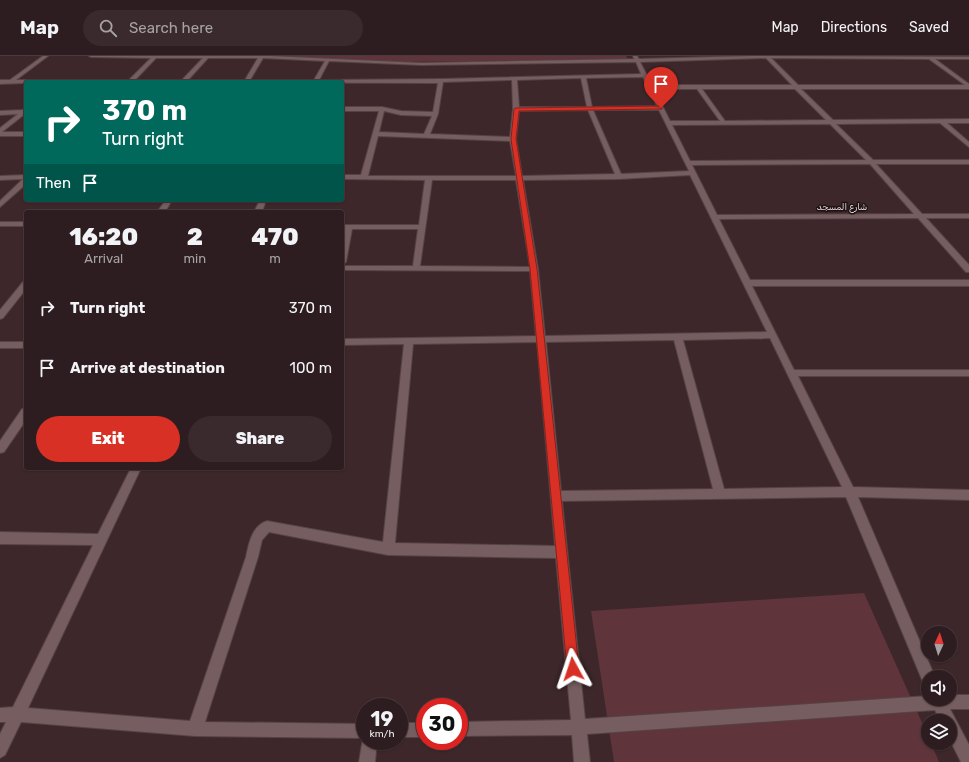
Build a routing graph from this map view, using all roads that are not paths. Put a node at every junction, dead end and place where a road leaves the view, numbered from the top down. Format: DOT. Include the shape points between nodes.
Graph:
graph roads {
  1 [pos="46,56"];
  2 [pos="91,56"];
  3 [pos="155,56"];
  4 [pos="206,56"];
  5 [pos="262,57"];
  6 [pos="766,57"];
  7 [pos="928,57"];
  8 [pos="636,58"];
  9 [pos="969,58"];
  10 [pos="327,61"];
  11 [pos="546,70"];
  12 [pos="419,72"];
  13 [pos="644,75"];
  14 [pos="583,76"];
  15 [pos="514,78"];
  16 [pos="132,80"];
  17 [pos="185,80"];
  18 [pos="247,80"];
  19 [pos="317,80"];
  20 [pos="327,80"];
  21 [pos="441,81"];
  22 [pos="0,82"];
  23 [pos="11,82"];
  24 [pos="24,82"];
  25 [pos="966,82"];
  26 [pos="969,86"];
  27 [pos="651,87"];
  28 [pos="698,87"];
  29 [pos="794,87"];
  30 [pos="661,108"];
  31 [pos="344,109"];
  32 [pos="382,109"];
  33 [pos="516,109"];
  34 [pos="590,109"];
  35 [pos="24,111"];
  36 [pos="24,112"];
  37 [pos="0,113"];
  38 [pos="435,114"];
  39 [pos="941,121"];
  40 [pos="969,121"];
  41 [pos="669,123"];
  42 [pos="724,123"];
  43 [pos="832,123"];
  44 [pos="0,133"];
  45 [pos="24,134"];
  46 [pos="375,134"];
  47 [pos="426,137"];
  48 [pos="513,139"];
  49 [pos="969,145"];
  50 [pos="871,162"];
  51 [pos="969,162"];
  52 [pos="689,163"];
  53 [pos="693,173"];
  54 [pos="344,177"];
  55 [pos="619,177"];
  56 [pos="0,178"];
  57 [pos="24,178"];
  58 [pos="364,178"];
  59 [pos="429,178"];
  60 [pos="519,179"];
  61 [pos="24,180"];
  62 [pos="0,205"];
  63 [pos="920,216"];
  64 [pos="969,216"];
  65 [pos="716,217"];
  66 [pos="0,224"];
  67 [pos="24,224"];
  68 [pos="345,227"];
  69 [pos="422,227"];
  70 [pos="344,239"];
  71 [pos="344,268"];
  72 [pos="416,269"];
  73 [pos="534,269"];
  74 [pos="969,270"];
  75 [pos="746,283"];
  76 [pos="969,283"];
  77 [pos="24,286"];
  78 [pos="0,316"];
  79 [pos="773,335"];
  80 [pos="678,336"];
  81 [pos="540,338"];
  82 [pos="409,340"];
  83 [pos="344,342"];
  84 [pos="0,345"];
  85 [pos="24,345"];
  86 [pos="969,373"];
  87 [pos="792,374"];
  88 [pos="24,415"];
  89 [pos="0,449"];
  90 [pos="135,470"];
  91 [pos="850,492"];
  92 [pos="720,494"];
  93 [pos="969,495"];
  94 [pos="555,496"];
  95 [pos="0,538"];
  96 [pos="100,540"];
  97 [pos="388,549"];
  98 [pos="562,552"];
  99 [pos="925,670"];
  100 [pos="921,702"];
  101 [pos="957,702"];
  102 [pos="969,702"];
  103 [pos="17,714"];
  104 [pos="0,715"];
  105 [pos="579,727"];
  106 [pos="195,729"];
  107 [pos="468,729"];
  108 [pos="356,730"];
  109 [pos="957,738"];
  110 [pos="0,750"];
  111 [pos="368,750"];
  112 [pos="969,761"];
  113 [pos="367,762"];
  114 [pos="582,762"];
  1 -- 23 [label="street"];
  2 -- 3 [label="street"];
  3 -- 4 [label="street"];
  3 -- 16 [label="street"];
  4 -- 5 [label="street"];
  4 -- 17 [label="street"];
  5 -- 10 [label="street"];
  5 -- 18 [label="street"];
  6 -- 7 [label="street"];
  6 -- 8 [label="street"];
  6 -- 29 [label="street"];
  7 -- 9 [label="street"];
  7 -- 25 [label="street"];
  8 -- 11 [label="street"];
  8 -- 13 [label="street"];
  10 -- 12 [label="street"];
  10 -- 19 [label="street"];
  11 -- 12 [label="street"];
  11 -- 14 [label="street"];
  11 -- 15 [label="street"];
  12 -- 20 [label="street"];
  12 -- 21 [label="street"];
  13 -- 14 [label="street"];
  13 -- 27 [label="street"];
  14 -- 34 [label="street"];
  15 -- 21 [label="street"];
  15 -- 33 [label="street"];
  21 -- 38 [label="street"];
  22 -- 23 [label="street"];
  23 -- 24 [label="street"];
  25 -- 26 [label="street"];
  26 -- 29 [label="street"];
  27 -- 28 [label="street"];
  27 -- 30 [label="street"];
  28 -- 29 [label="street"];
  28 -- 42 [label="street"];
  29 -- 43 [label="street"];
  30 -- 34 [label="street"];
  30 -- 41 [label="street"];
  31 -- 32 [label="street"];
  32 -- 38 [label="street" via="401,113"];
  32 -- 46 [label="street"];
  33 -- 34 [label="street"];
  33 -- 48 [label="street"];
  34 -- 55 [label="street"];
  35 -- 37 [label="street"];
  36 -- 44 [label="street"];
  38 -- 47 [label="street"];
  39 -- 40 [label="street"];
  39 -- 43 [label="street"];
  39 -- 49 [label="street"];
  41 -- 42 [label="street"];
  41 -- 52 [label="street"];
  42 -- 43 [label="street"];
  43 -- 50 [label="street"];
  44 -- 45 [label="street"];
  46 -- 47 [label="street"];
  46 -- 58 [label="street"];
  47 -- 48 [label="street"];
  48 -- 60 [label="street"];
  50 -- 51 [label="street"];
  50 -- 52 [label="street"];
  50 -- 63 [label="street"];
  52 -- 53 [label="street"];
  53 -- 55 [label="street"];
  53 -- 65 [label="street"];
  54 -- 58 [label="street"];
  55 -- 60 [label="street"];
  56 -- 57 [label="street"];
  58 -- 59 [label="street"];
  59 -- 60 [label="street"];
  59 -- 69 [label="street"];
  60 -- 73 [label="street"];
  61 -- 62 [label="street"];
  63 -- 64 [label="street, شارع المسجد"];
  63 -- 65 [label="street, شارع المسجد"];
  63 -- 74 [label="street"];
  65 -- 75 [label="street"];
  66 -- 67 [label="street"];
  68 -- 69 [label="street"];
  68 -- 70 [label="street"];
  69 -- 72 [label="street"];
  71 -- 72 [label="street"];
  72 -- 73 [label="street"];
  73 -- 81 [label="street"];
  75 -- 76 [label="street"];
  75 -- 79 [label="street"];
  77 -- 78 [label="street"];
  79 -- 80 [label="street"];
  79 -- 87 [label="street"];
  80 -- 81 [label="street"];
  80 -- 92 [label="street"];
  81 -- 82 [label="street"];
  81 -- 94 [label="street"];
  82 -- 83 [label="street"];
  82 -- 97 [label="street"];
  84 -- 85 [label="street"];
  86 -- 87 [label="street"];
  87 -- 91 [label="street"];
  88 -- 89 [label="street"];
  90 -- 96 [label="street"];
  91 -- 92 [label="street"];
  91 -- 93 [label="street"];
  91 -- 99 [label="street"];
  92 -- 94 [label="street"];
  94 -- 98 [label="street"];
  95 -- 96 [label="street"];
  96 -- 103 [label="street"];
  97 -- 98 [label="street"];
  97 -- 106 [label="street" via="267,526 257,537"];
  98 -- 105 [label="street"];
  100 -- 105 [label="street"];
  101 -- 102 [label="street"];
  103 -- 104 [label="street"];
  103 -- 106 [label="street"];
  103 -- 110 [label="street"];
  105 -- 107 [label="street"];
  105 -- 114 [label="street"];
  106 -- 108 [label="street"];
  109 -- 112 [label="street"];
  111 -- 113 [label="street"];
}
